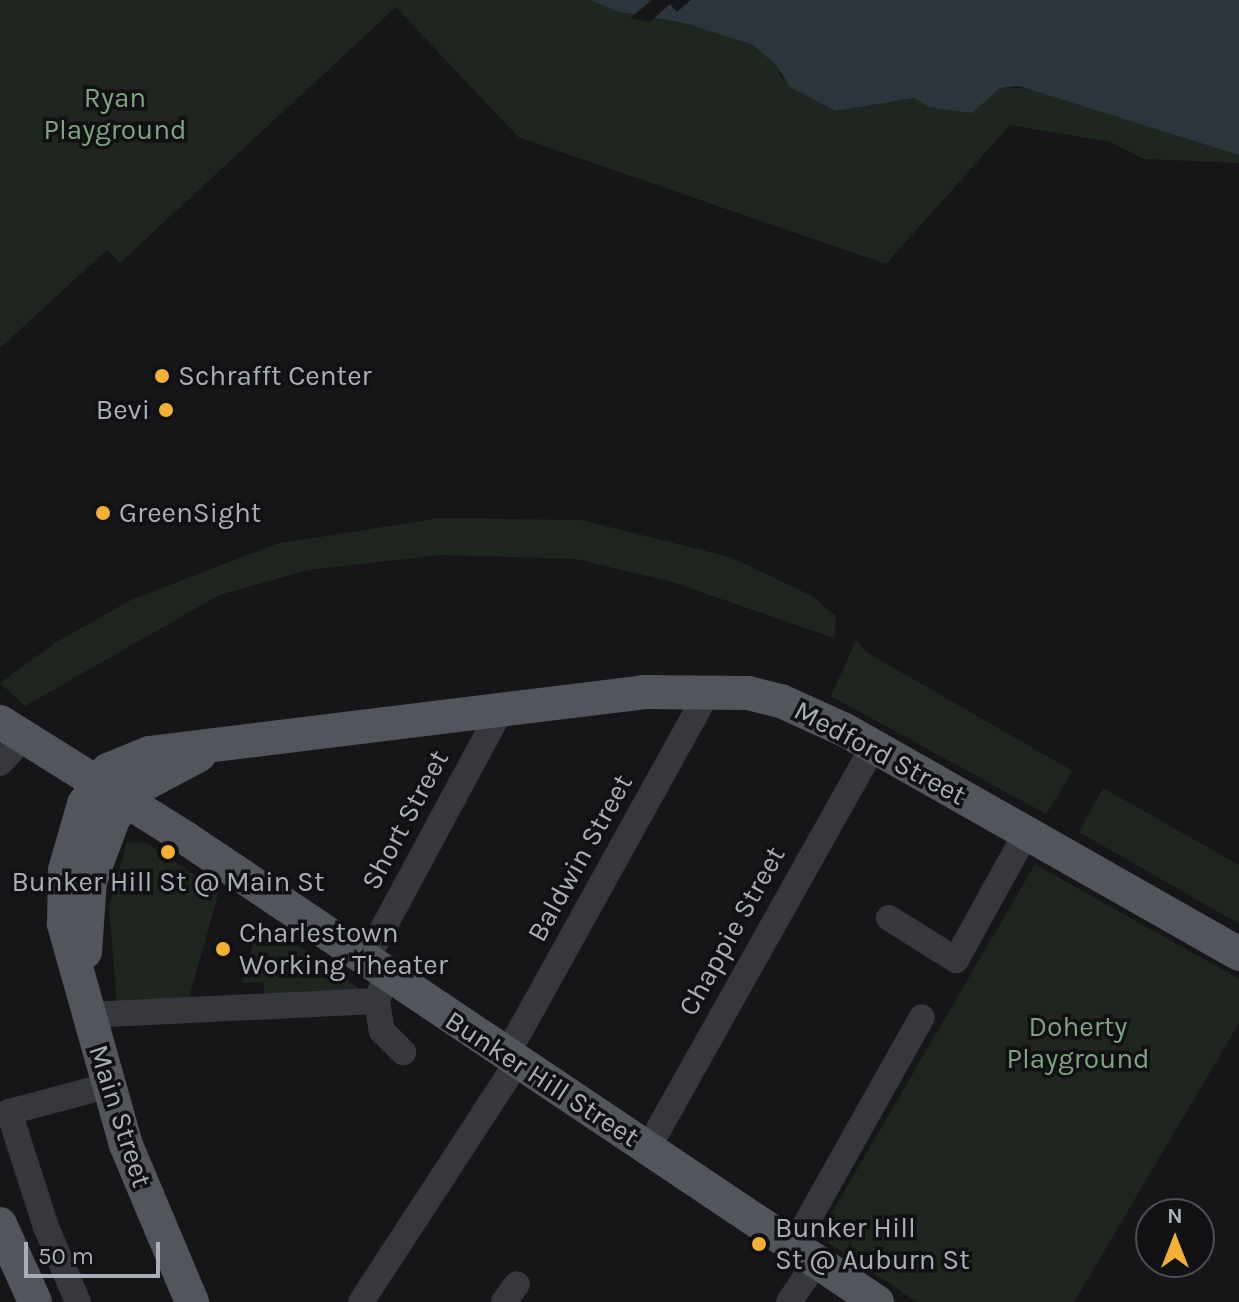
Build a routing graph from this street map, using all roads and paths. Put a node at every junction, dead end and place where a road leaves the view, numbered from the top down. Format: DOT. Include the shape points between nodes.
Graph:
graph roads {
  1 [pos="709,690"];
  2 [pos="502,708"];
  3 [pos="12,730"];
  4 [pos="245,740"];
  5 [pos="874,746"];
  6 [pos="0,763"];
  7 [pos="95,784"];
  8 [pos="127,801"];
  9 [pos="1026,833"];
  10 [pos="889,918"];
  11 [pos="1239,954"];
  12 [pos="377,980"];
  13 [pos="89,1015"];
  14 [pos="922,1017"];
  15 [pos="403,1052"];
  16 [pos="512,1060"];
  17 [pos="107,1086"];
  18 [pos="648,1148"];
  19 [pos="0,1224"];
  20 [pos="805,1253"];
  21 [pos="35,1302"];
  22 [pos="78,1302"];
  23 [pos="192,1302"];
  24 [pos="361,1302"];
  25 [pos="789,1302"];
  26 [pos="877,1302"];
  1 -- 2 [label="main road, Medford Street"];
  1 -- 5 [label="main road, Medford Street" via="781,701"];
  1 -- 16 [label="street, Baldwin Street"];
  2 -- 4 [label="main road, Medford Street"];
  2 -- 12 [label="street, Short Street"];
  3 -- 6 [label="street"];
  3 -- 7 [label="main road"];
  4 -- 7 [label="main road, Medford Street" via="149,753 108,770"];
  4 -- 8 [label="main road, Medford Street" via="171,767"];
  5 -- 9 [label="main road, Medford Street"];
  5 -- 18 [label="street, Chappie Street"];
  7 -- 8 [label="main road"];
  7 -- 13 [label="main road, Main Street" via="69,855 62,898"];
  8 -- 12 [label="main road, Bunker Hill Street"];
  8 -- 13 [label="main road, Main Street" via="109,827 90,881 85,943"];
  9 -- 10 [label="street" via="956,960"];
  9 -- 11 [label="main road, Medford Street"];
  12 -- 13 [label="street"];
  12 -- 15 [label="street" via="382,1031"];
  12 -- 16 [label="main road, Bunker Hill Street"];
  13 -- 17 [label="main road, Main Street"];
  14 -- 20 [label="street"];
  16 -- 18 [label="main road, Bunker Hill Street"];
  16 -- 24 [label="street, Baldwin Street"];
  17 -- 22 [label="street" via="9,1112 46,1227"];
  17 -- 23 [label="main road, Main Street" via="146,1198"];
  18 -- 20 [label="main road, Bunker Hill Street"];
  19 -- 21 [label="main road"];
  20 -- 25 [label="street"];
  20 -- 26 [label="main road, Bunker Hill Street"];
}
